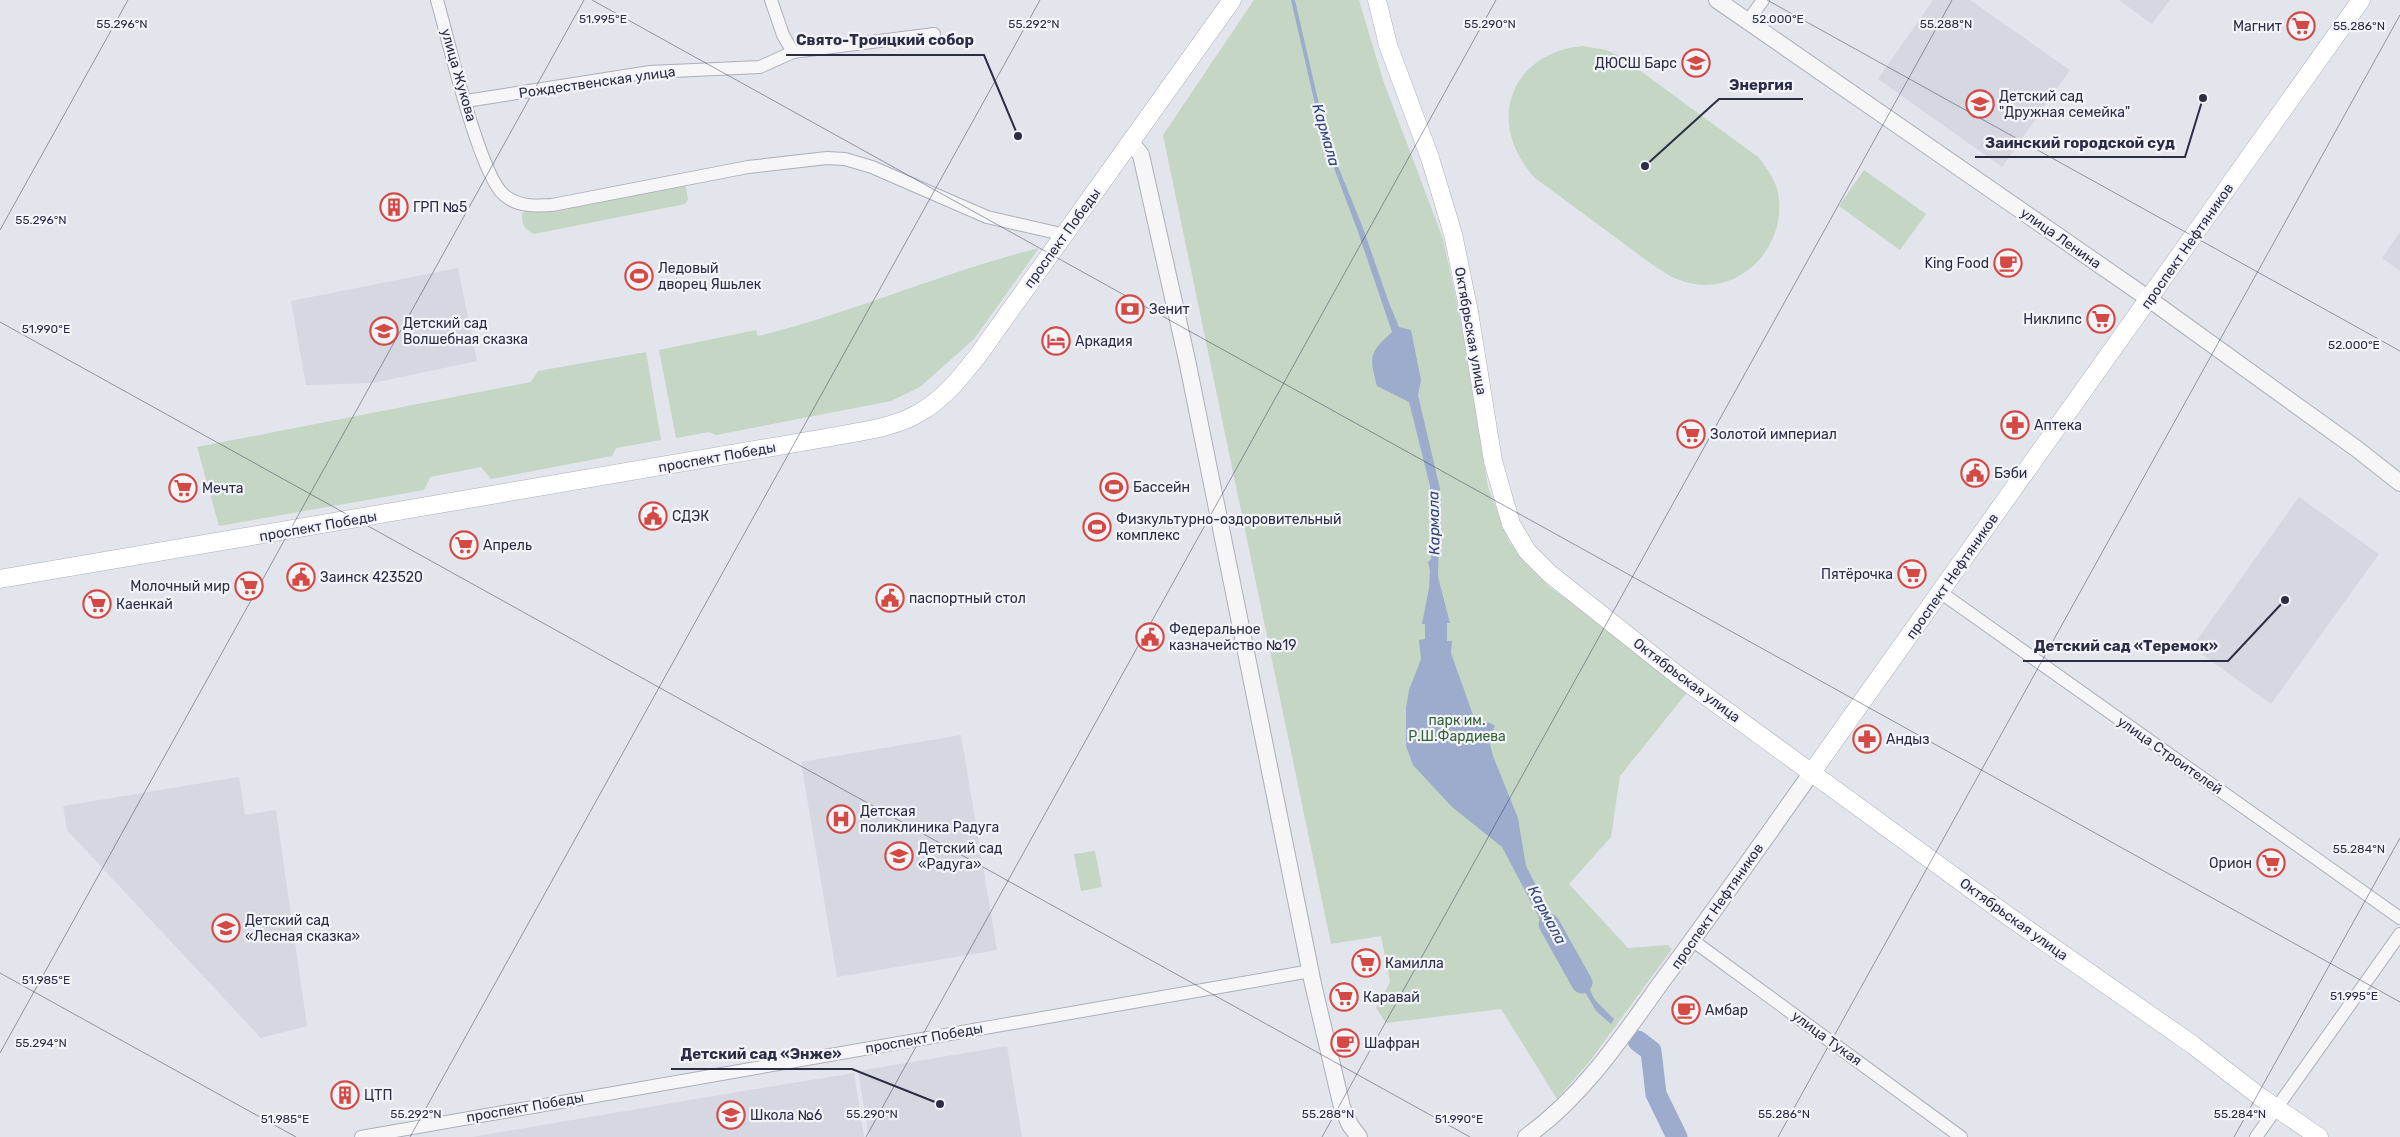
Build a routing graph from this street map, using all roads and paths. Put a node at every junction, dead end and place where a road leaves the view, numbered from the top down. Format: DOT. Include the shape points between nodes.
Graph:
graph roads {
  1 [pos="437,0"];
  2 [pos="771,0"];
  3 [pos="1232,0"];
  4 [pos="1376,0"];
  5 [pos="1717,0"];
  6 [pos="1763,0"];
  7 [pos="2361,0"];
  8 [pos="1748,21"];
  9 [pos="934,34"];
  10 [pos="793,52"];
  11 [pos="466,101"];
  12 [pos="1132,142"];
  13 [pos="1063,237"];
  14 [pos="2149,299"];
  15 [pos="2400,483"];
  16 [pos="0,579"];
  17 [pos="1940,592"];
  18 [pos="1812,772"];
  19 [pos="2400,918"];
  20 [pos="2400,934"];
  21 [pos="1692,940"];
  22 [pos="1311,971"];
  23 [pos="2276,1108"];
  24 [pos="361,1137"];
  25 [pos="1359,1137"];
  26 [pos="1526,1137"];
  27 [pos="1962,1137"];
  28 [pos="2256,1137"];
  29 [pos="2319,1137"];
  1 -- 11 [label="street, улица Жукова"];
  2 -- 10 [label="street" via="783,35"];
  3 -- 12 [label="main road, проспект Победы"];
  4 -- 18 [label="main road, Октябрьская улица" via="1388,45 1430,158 1453,234 1494,461 1511,524 1522,544 1550,574 1680,677"];
  5 -- 8 [label="street, улица Ленина"];
  6 -- 8 [label="street"];
  7 -- 14 [label="main road, проспект Нефтяников"];
  8 -- 14 [label="street, улица Ленина"];
  9 -- 10 [label="street, Рождественская улица"];
  10 -- 11 [label="street, Рождественская улица" via="760,66 650,72"];
  11 -- 13 [label="street, улица Жукова" via="494,182 503,194 516,202 533,206 562,204 748,167 845,159 872,167 987,217"];
  12 -- 13 [label="main road, проспект Победы"];
  12 -- 22 [label="street" via="1141,155 1187,360"];
  13 -- 16 [label="main road, проспект Победы" via="960,378 934,402 904,420 807,442"];
  14 -- 15 [label="street, улица Ленина"];
  14 -- 17 [label="main road, проспект Нефтяников"];
  17 -- 18 [label="main road, проспект Нефтяников"];
  17 -- 19 [label="street, улица Строителей"];
  18 -- 21 [label="street, проспект Нефтяников"];
  18 -- 23 [label="main road, Октябрьская улица" via="2011,918 2193,1044"];
  20 -- 23 [label="street"];
  21 -- 26 [label="street, проспект Нефтяников" via="1608,1056 1569,1101"];
  21 -- 27 [label="street, улица Тукая"];
  22 -- 24 [label="street, проспект Победы"];
  22 -- 25 [label="street" via="1342,1107"];
  23 -- 28 [label="street"];
  23 -- 29 [label="main road, Октябрьская улица"];
}
